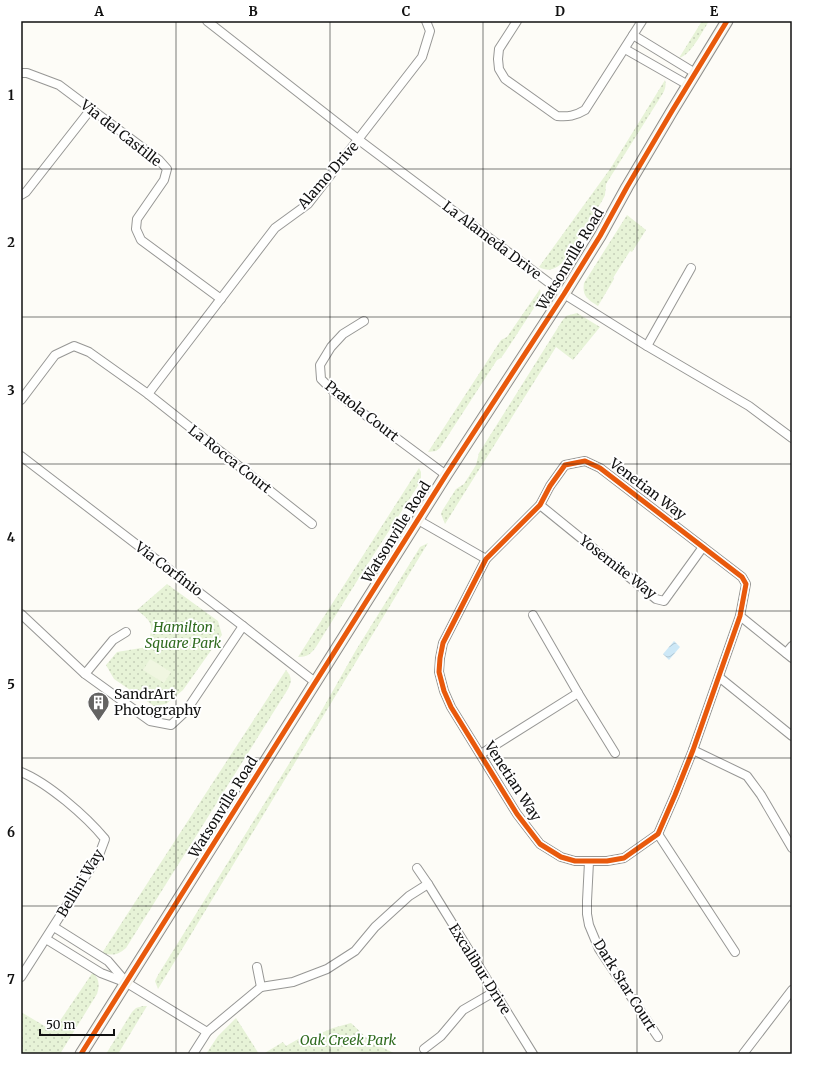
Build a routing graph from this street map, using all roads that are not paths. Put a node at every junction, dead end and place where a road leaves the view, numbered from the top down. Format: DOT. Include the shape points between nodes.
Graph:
graph roads {
  1 [pos="207,21"];
  2 [pos="426,21"];
  3 [pos="517,21"];
  4 [pos="642,21"];
  5 [pos="727,21"];
  6 [pos="633,35"];
  7 [pos="625,48"];
  8 [pos="21,73"];
  9 [pos="695,73"];
  10 [pos="688,85"];
  11 [pos="91,109"];
  12 [pos="359,140"];
  13 [pos="21,195"];
  14 [pos="691,268"];
  15 [pos="564,294"];
  16 [pos="220,299"];
  17 [pos="364,321"];
  18 [pos="647,346"];
  19 [pos="148,394"];
  20 [pos="21,400"];
  21 [pos="792,438"];
  22 [pos="21,456"];
  23 [pos="446,475"];
  24 [pos="540,505"];
  25 [pos="418,520"];
  26 [pos="312,524"];
  27 [pos="703,547"];
  28 [pos="486,559"];
  29 [pos="21,614"];
  30 [pos="533,615"];
  31 [pos="740,616"];
  32 [pos="243,626"];
  33 [pos="126,632"];
  34 [pos="792,646"];
  35 [pos="789,656"];
  36 [pos="86,674"];
  37 [pos="719,677"];
  38 [pos="316,682"];
  39 [pos="578,693"];
  40 [pos="792,736"];
  41 [pos="693,750"];
  42 [pos="615,752"];
  43 [pos="481,754"];
  44 [pos="21,772"];
  45 [pos="658,834"];
  46 [pos="792,848"];
  47 [pos="589,862"];
  48 [pos="417,868"];
  49 [pos="428,884"];
  50 [pos="54,927"];
  51 [pos="46,939"];
  52 [pos="735,952"];
  53 [pos="257,967"];
  54 [pos="21,977"];
  55 [pos="127,983"];
  56 [pos="261,987"];
  57 [pos="792,990"];
  58 [pos="494,992"];
  59 [pos="207,1032"];
  60 [pos="658,1037"];
  61 [pos="424,1049"];
  62 [pos="81,1054"];
  63 [pos="193,1054"];
  64 [pos="533,1054"];
  65 [pos="743,1054"];
  1 -- 12 [label="street, La Alameda Drive"];
  2 -- 12 [label="street, Alamo Drive" via="430,31 422,57"];
  3 -- 7 [label="street" via="499,49 499,69 506,79 557,116 577,115 585,110"];
  4 -- 6 [label="street"];
  5 -- 9 [label="main road, Watsonville Road"];
  6 -- 7 [label="street"];
  6 -- 9 [label="street"];
  7 -- 10 [label="street"];
  8 -- 11 [label="street, Via del Castille" via="58,85"];
  9 -- 10 [label="main road, Watsonville Road"];
  10 -- 15 [label="main road, Watsonville Road"];
  11 -- 13 [label="street"];
  11 -- 16 [label="street, Via del Castille" via="159,160 167,169 164,180 137,219 136,229 140,240"];
  12 -- 15 [label="street, La Alameda Drive"];
  12 -- 16 [label="street, Alamo Drive" via="308,204 275,228"];
  14 -- 18 [label="street"];
  15 -- 18 [label="street, La Alameda Drive"];
  15 -- 23 [label="main road, Watsonville Road"];
  16 -- 19 [label="street, Alamo Drive"];
  17 -- 23 [label="street, Pratola Court" via="343,334 331,347 320,365 322,379 333,391"];
  18 -- 21 [label="street, La Alameda Drive" via="749,406"];
  19 -- 20 [label="street, La Rocca Court" via="89,352 74,346 55,355"];
  19 -- 26 [label="street, La Rocca Court"];
  22 -- 32 [label="street, Via Corfinio"];
  23 -- 25 [label="main road, Watsonville Road"];
  24 -- 27 [label="street, Venetian Way" via="565,465 585,461 600,468"];
  24 -- 27 [label="street, Yosemite Way" via="656,599 664,601"];
  24 -- 28 [label="street, Venetian Way"];
  25 -- 28 [label="street"];
  25 -- 38 [label="main road, Watsonville Road"];
  27 -- 31 [label="street, Venetian Way" via="742,577 746,584"];
  28 -- 43 [label="street, Venetian Way" via="443,643 439,672 452,707"];
  29 -- 36 [label="street"];
  30 -- 39 [label="street"];
  31 -- 35 [label="street"];
  31 -- 37 [label="street, Venetian Way"];
  32 -- 36 [label="street" via="186,711 171,725 150,721"];
  32 -- 38 [label="street, Via Corfinio"];
  33 -- 36 [label="street" via="113,640"];
  34 -- 35 [label="street"];
  37 -- 40 [label="street"];
  37 -- 41 [label="street, Venetian Way"];
  38 -- 55 [label="main road, Watsonville Road"];
  39 -- 42 [label="street"];
  39 -- 43 [label="street"];
  41 -- 45 [label="street, Venetian Way"];
  41 -- 46 [label="street" via="747,776"];
  43 -- 47 [label="street, Venetian Way" via="540,844 561,858"];
  44 -- 50 [label="street, Bellini Way" via="34,778 78,811 105,839 99,855"];
  45 -- 47 [label="street, Venetian Way" via="624,858"];
  45 -- 52 [label="street"];
  47 -- 60 [label="street, Dark Star Court" via="586,914 589,925 599,949"];
  48 -- 49 [label="street, Excalibur Drive"];
  49 -- 56 [label="street" via="409,896 375,926 355,951 327,969 293,982"];
  49 -- 58 [label="street, Excalibur Drive"];
  50 -- 51 [label="street, Bellini Way"];
  50 -- 55 [label="street" via="108,961"];
  51 -- 54 [label="street, Bellini Way"];
  51 -- 55 [label="street" via="101,972"];
  53 -- 56 [label="street"];
  55 -- 59 [label="street"];
  55 -- 62 [label="main road, Watsonville Road"];
  56 -- 59 [label="street"];
  57 -- 65 [label="street"];
  58 -- 61 [label="street" via="463,1010 441,1036"];
  58 -- 64 [label="street, Excalibur Drive"];
  59 -- 63 [label="street"];
}
